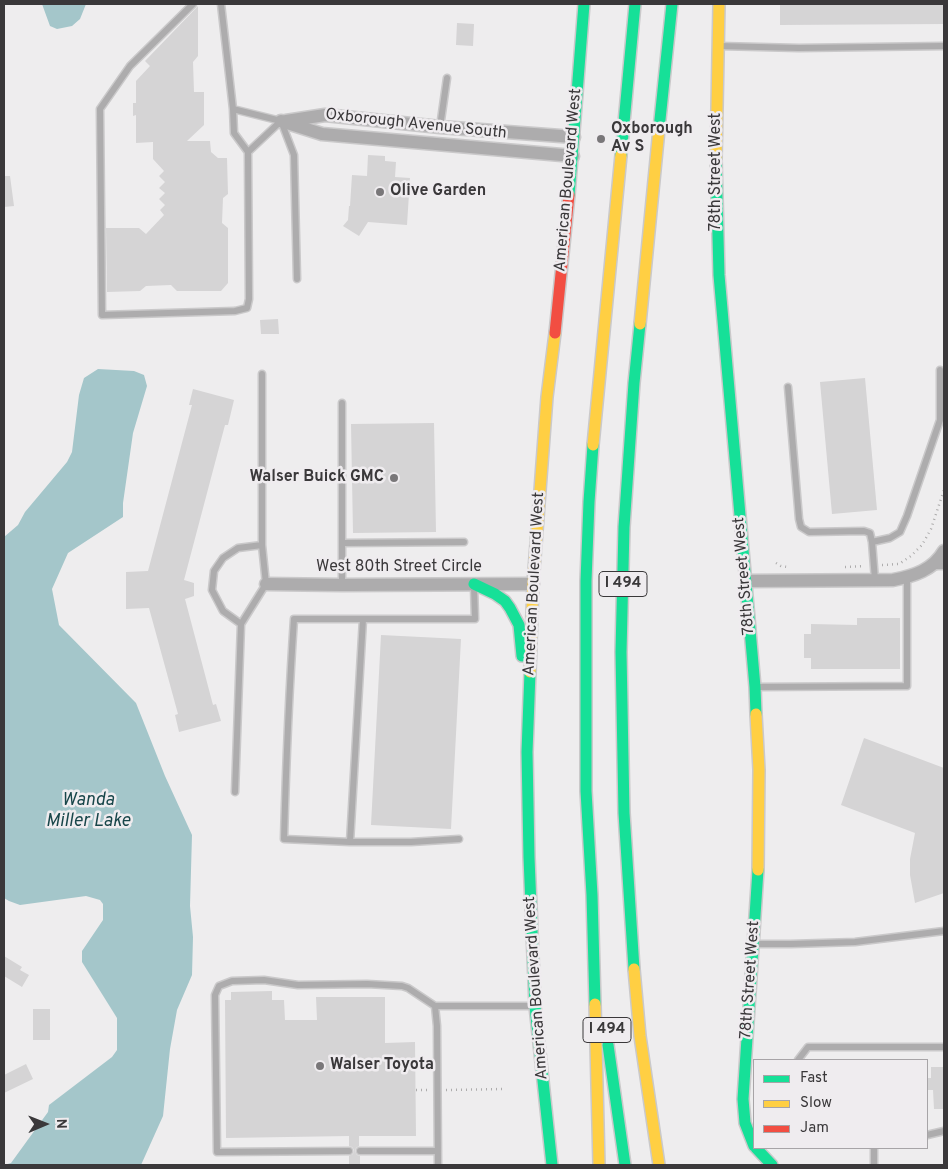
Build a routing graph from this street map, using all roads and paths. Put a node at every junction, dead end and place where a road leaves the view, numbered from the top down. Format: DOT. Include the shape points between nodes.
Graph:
graph roads {
  1 [pos="193,4"];
  2 [pos="221,4"];
  3 [pos="584,4"];
  4 [pos="635,4"];
  5 [pos="672,4"];
  6 [pos="719,4"];
  7 [pos="719,46"];
  8 [pos="944,46"];
  9 [pos="447,78"];
  10 [pos="233,109"];
  11 [pos="281,121"];
  12 [pos="440,127"];
  13 [pos="574,137"];
  14 [pos="248,152"];
  15 [pos="573,156"];
  16 [pos="297,279"];
  17 [pos="940,370"];
  18 [pos="262,374"];
  19 [pos="942,383"];
  20 [pos="788,387"];
  21 [pos="342,403"];
  22 [pos="464,542"];
  23 [pos="872,542"];
  24 [pos="343,543"];
  25 [pos="262,545"];
  26 [pos="944,551"];
  27 [pos="938,566"];
  28 [pos="908,577"];
  29 [pos="875,580"];
  30 [pos="746,581"];
  31 [pos="266,584"];
  32 [pos="474,584"];
  33 [pos="533,584"];
  34 [pos="342,585"];
  35 [pos="363,619"];
  36 [pos="241,624"];
  37 [pos="755,687"];
  38 [pos="528,736"];
  39 [pos="235,792"];
  40 [pos="459,839"];
  41 [pos="350,842"];
  42 [pos="592,895"];
  43 [pos="944,931"];
  44 [pos="754,944"];
  45 [pos="435,1006"];
  46 [pos="535,1006"];
  47 [pos="944,1047"];
  48 [pos="799,1059"];
  49 [pos="504,1089"];
  50 [pos="416,1090"];
  51 [pos="438,1090"];
  52 [pos="944,1131"];
  53 [pos="928,1135"];
  54 [pos="753,1143"];
  55 [pos="757,1149"];
  56 [pos="874,1149"];
  57 [pos="349,1151"];
  58 [pos="360,1151"];
  59 [pos="438,1152"];
  60 [pos="438,1165"];
  61 [pos="552,1165"];
  62 [pos="599,1165"];
  63 [pos="625,1165"];
  64 [pos="659,1165"];
  65 [pos="772,1165"];
  66 [pos="874,1165"];
  1 -- 14 [label="lane" via="130,66 100,109 102,315 235,312 247,308"];
  2 -- 10 [label="lane"];
  3 -- 13 [label="main road, American Boulevard West"];
  4 -- 42 [label="main road, I 494" via="589,502 586,791"];
  5 -- 64 [label="main road, I 494" via="634,383 624,527 621,652 624,813 631,934 640,1036"];
  6 -- 7 [label="main road, 78th Street West"];
  7 -- 8 [label="lane"];
  7 -- 30 [label="main road, 78th Street West" via="718,258"];
  9 -- 12 [label="lane"];
  10 -- 11 [label="lane"];
  10 -- 14 [label="lane" via="234,133"];
  11 -- 12 [label="street, Oxborough Avenue South" via="325,115"];
  11 -- 14 [label="lane"];
  11 -- 15 [label="street, Oxborough Avenue South" via="322,134"];
  11 -- 16 [label="lane" via="294,155"];
  12 -- 13 [label="street, Oxborough Avenue South"];
  13 -- 15 [label="main road, American Boulevard West"];
  15 -- 33 [label="main road, American Boulevard West" via="547,397"];
  17 -- 19 [label="lane"];
  18 -- 25 [label="lane"];
  19 -- 23 [label="lane" via="940,420 900,532"];
  20 -- 23 [label="lane" via="801,527 809,532 864,531 870,534"];
  21 -- 24 [label="lane"];
  22 -- 24 [label="lane"];
  23 -- 29 [label="lane"];
  24 -- 34 [label="lane"];
  25 -- 31 [label="lane"];
  25 -- 36 [label="lane" via="238,548 223,558 214,571 212,590 223,611"];
  26 -- 27 [label="street"];
  27 -- 28 [label="street"];
  28 -- 29 [label="street"];
  28 -- 37 [label="lane" via="907,686"];
  29 -- 30 [label="street"];
  30 -- 37 [label="main road, 78th Street West"];
  31 -- 34 [label="street, West 80th Street Circle"];
  31 -- 36 [label="lane"];
  32 -- 33 [label="street, West 80th Street Circle"];
  32 -- 34 [label="street, West 80th Street Circle"];
  32 -- 35 [label="lane" via="475,619"];
  32 -- 38 [label="main road" via="505,602 519,625"];
  33 -- 38 [label="main road, American Boulevard West"];
  35 -- 41 [label="lane"];
  35 -- 41 [label="lane" via="294,619 291,659 284,839"];
  36 -- 39 [label="lane"];
  37 -- 44 [label="main road, 78th Street West" via="759,770"];
  38 -- 46 [label="main road, American Boulevard West"];
  40 -- 41 [label="lane"];
  42 -- 62 [label="main road"];
  42 -- 63 [label="main road, I 494"];
  43 -- 44 [label="lane" via="855,942"];
  44 -- 54 [label="main road, 78th Street West" via="743,1099 746,1130"];
  45 -- 46 [label="lane"];
  45 -- 51 [label="lane"];
  45 -- 57 [label="lane" via="402,986 298,985 264,980 232,981 219,986 215,995 217,1152"];
  46 -- 61 [label="main road, American Boulevard West"];
  47 -- 48 [label="lane" via="808,1047"];
  49 -- 51 [label="path"];
  50 -- 51 [label="path"];
  51 -- 59 [label="lane"];
  52 -- 53 [label="lane"];
  55 -- 65 [label="main road, 78th Street West"];
  56 -- 66 [label="lane"];
  58 -- 59 [label="lane"];
  59 -- 60 [label="lane"];
}
